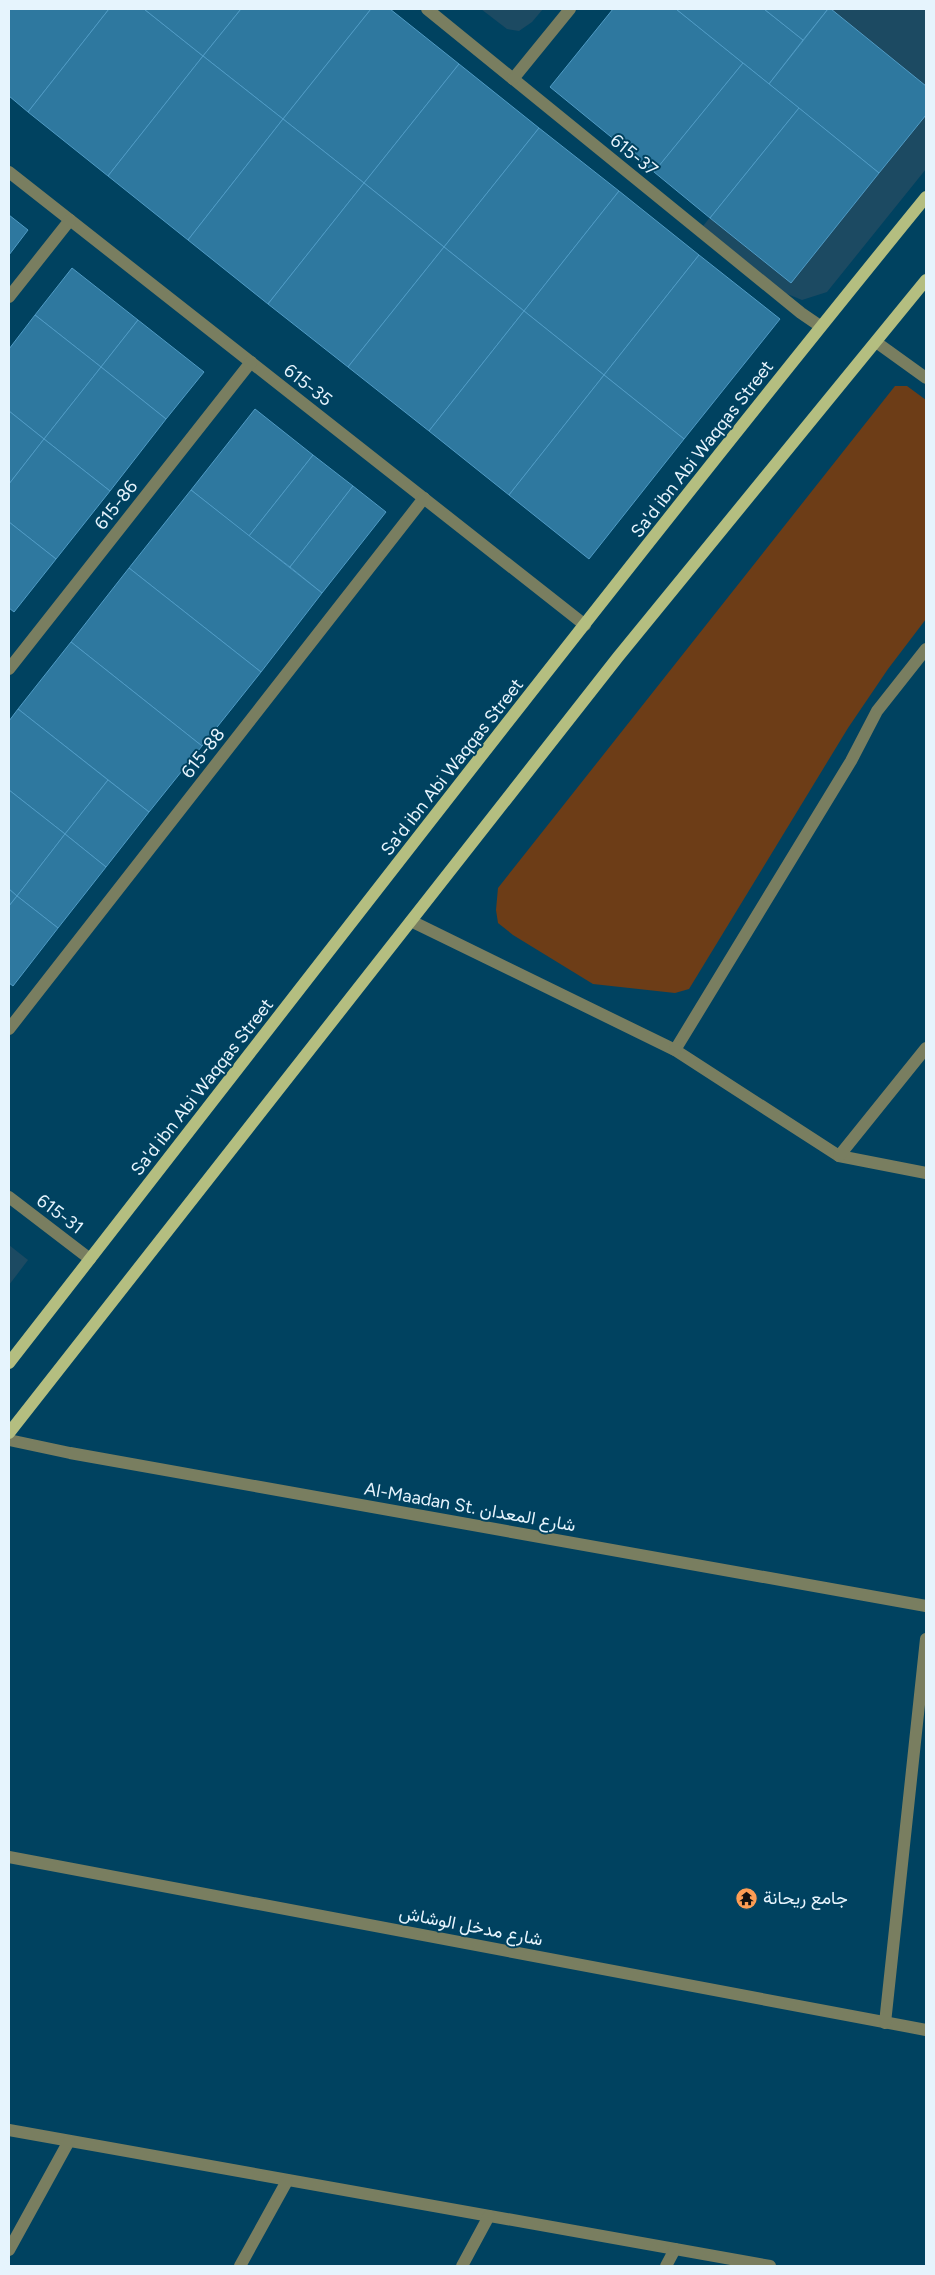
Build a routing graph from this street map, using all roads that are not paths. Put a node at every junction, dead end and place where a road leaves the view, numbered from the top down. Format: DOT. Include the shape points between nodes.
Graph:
graph roads {
  1 [pos="426,9"];
  2 [pos="570,9"];
  3 [pos="513,79"];
  4 [pos="9,172"];
  5 [pos="926,197"];
  6 [pos="70,220"];
  7 [pos="926,280"];
  8 [pos="9,297"];
  9 [pos="820,326"];
  10 [pos="876,342"];
  11 [pos="251,362"];
  12 [pos="926,378"];
  13 [pos="424,498"];
  14 [pos="585,625"];
  15 [pos="926,649"];
  16 [pos="9,669"];
  17 [pos="411,921"];
  18 [pos="9,1028"];
  19 [pos="926,1048"];
  20 [pos="675,1050"];
  21 [pos="839,1156"];
  22 [pos="926,1173"];
  23 [pos="9,1197"];
  24 [pos="90,1259"];
  25 [pos="9,1363"];
  26 [pos="9,1433"];
  27 [pos="9,1440"];
  28 [pos="926,1606"];
  29 [pos="926,1639"];
  30 [pos="9,1857"];
  31 [pos="885,2023"];
  32 [pos="926,2030"];
  33 [pos="9,2130"];
  34 [pos="69,2141"];
  35 [pos="287,2181"];
  36 [pos="488,2216"];
  37 [pos="675,2249"];
  38 [pos="9,2250"];
  39 [pos="240,2266"];
  40 [pos="462,2266"];
  41 [pos="666,2266"];
  42 [pos="770,2266"];
  1 -- 3 [label="street, 615-37"];
  2 -- 3 [label="street"];
  3 -- 9 [label="street, 615-37"];
  4 -- 6 [label="street, 615-35"];
  5 -- 9 [label="main road, Sa'd ibn Abi Waqqas Street"];
  6 -- 8 [label="street"];
  6 -- 11 [label="street, 615-35"];
  7 -- 10 [label="main road"];
  9 -- 14 [label="main road, Sa'd ibn Abi Waqqas Street"];
  10 -- 12 [label="street"];
  10 -- 17 [label="main road" via="618,657"];
  11 -- 13 [label="street, 615-35"];
  11 -- 16 [label="street, 615-86"];
  13 -- 14 [label="street, 615-35"];
  13 -- 18 [label="street, 615-88"];
  14 -- 24 [label="main road, Sa'd ibn Abi Waqqas Street"];
  15 -- 20 [label="street" via="877,712 851,761"];
  17 -- 20 [label="street"];
  17 -- 26 [label="main road"];
  19 -- 21 [label="street"];
  20 -- 21 [label="street"];
  21 -- 22 [label="street"];
  23 -- 24 [label="street, 615-31"];
  24 -- 25 [label="main road, Sa'd ibn Abi Waqqas Street"];
  27 -- 28 [label="street, Al-Maadan St. شارع المعدان"];
  29 -- 31 [label="street"];
  30 -- 31 [label="street, شارع مدخل الوشاش"];
  31 -- 32 [label="street, شارع مدخل الوشاش"];
  33 -- 34 [label="street"];
  34 -- 35 [label="street"];
  34 -- 38 [label="street"];
  35 -- 36 [label="street"];
  35 -- 39 [label="street"];
  36 -- 37 [label="street"];
  36 -- 40 [label="street"];
  37 -- 41 [label="street"];
  37 -- 42 [label="street"];
}
